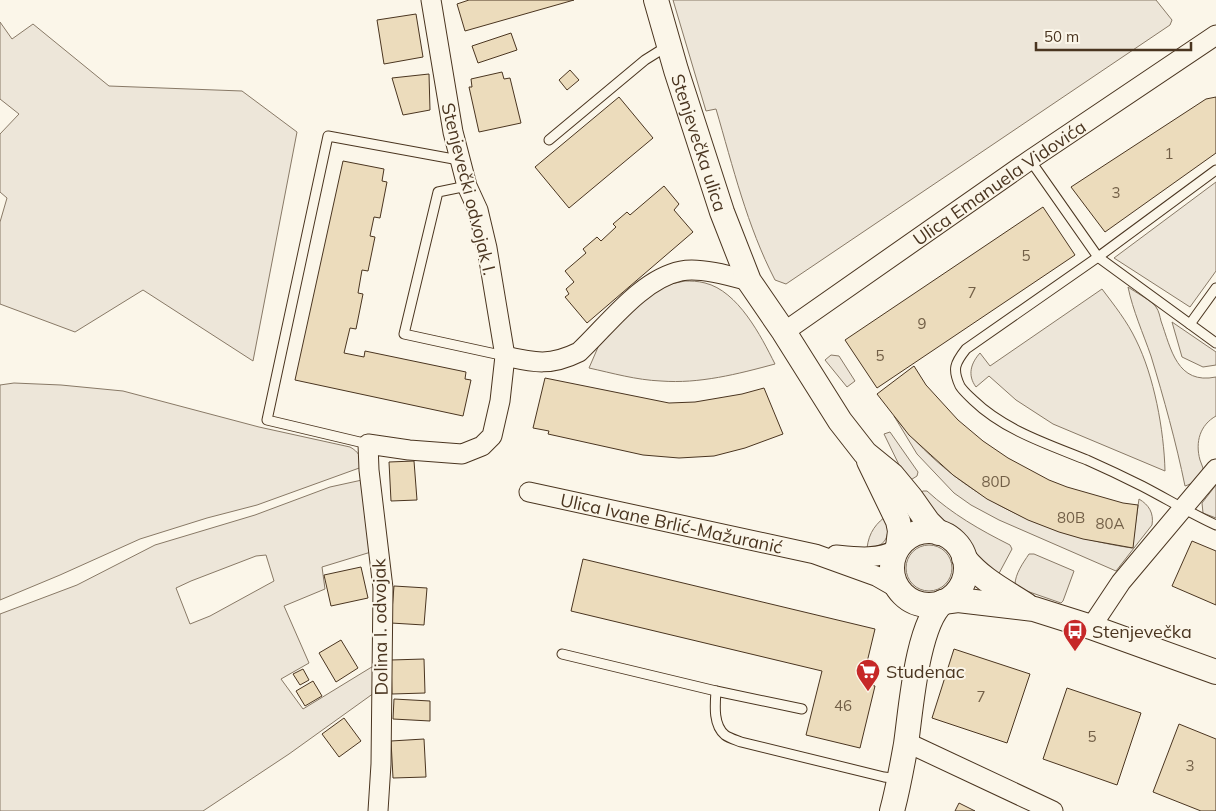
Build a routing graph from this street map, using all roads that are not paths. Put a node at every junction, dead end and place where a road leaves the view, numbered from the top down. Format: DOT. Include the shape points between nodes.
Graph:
graph roads {
  1 [pos="431,0"];
  2 [pos="656,0"];
  3 [pos="1216,35"];
  4 [pos="670,48"];
  5 [pos="549,140"];
  6 [pos="459,160"];
  7 [pos="1030,160"];
  8 [pos="1216,170"];
  9 [pos="467,186"];
  10 [pos="1098,257"];
  11 [pos="749,281"];
  12 [pos="1216,288"];
  13 [pos="1190,324"];
  14 [pos="784,332"];
  15 [pos="1216,343"];
  16 [pos="505,356"];
  17 [pos="368,444"];
  18 [pos="865,453"];
  19 [pos="1216,469"];
  20 [pos="529,492"];
  21 [pos="1182,509"];
  22 [pos="1216,525"];
  23 [pos="939,533"];
  24 [pos="898,548"];
  25 [pos="815,554"];
  26 [pos="964,558"];
  27 [pos="901,592"];
  28 [pos="943,602"];
  29 [pos="1034,609"];
  30 [pos="1091,627"];
  31 [pos="562,654"];
  32 [pos="916,666"];
  33 [pos="1216,672"];
  34 [pos="716,691"];
  35 [pos="802,708"];
  36 [pos="906,742"];
  37 [pos="900,779"];
  38 [pos="378,811"];
  39 [pos="892,811"];
  40 [pos="1053,811"];
  1 -- 6 [label="street, Stenjevečki odvojak I."];
  2 -- 4 [label="street, Stenjevečka ulica"];
  3 -- 7 [label="street, Ulica Emanuela Vidovića"];
  4 -- 5 [label="lane" via="645,60"];
  4 -- 11 [label="street, Stenjevečka ulica" via="722,212"];
  6 -- 9 [label="street, Stenjevečki odvojak I."];
  6 -- 17 [label="lane" via="328,136 267,420"];
  7 -- 10 [label="lane"];
  7 -- 14 [label="street, Ulica Emanuela Vidovića"];
  8 -- 10 [label="lane"];
  9 -- 16 [label="street, Stenjevečki odvojak I." via="478,210 487,248"];
  9 -- 16 [label="lane" via="438,192 404,334"];
  10 -- 13 [label="lane"];
  10 -- 21 [label="lane" via="966,349 956,361 958,380 961,388 980,406 1005,424 1142,486"];
  11 -- 14 [label="street, Stenjevečka ulica"];
  11 -- 16 [label="street" via="724,274 681,270 640,293 579,352 566,358 534,363"];
  12 -- 13 [label="lane"];
  13 -- 15 [label="lane"];
  14 -- 18 [label="street, Stenjevečka ulica" via="840,421"];
  16 -- 17 [label="street, Stenjevečki odvojak I." via="492,436 482,446 462,454"];
  17 -- 38 [label="street, Dolina I. odvojak" via="383,588 382,754"];
  18 -- 23 [label="street, Stenjevečka ulica" via="892,475"];
  18 -- 24 [label="street, Stenjevečka ulica" via="898,522"];
  19 -- 21 [label="street"];
  20 -- 25 [label="street, Ulica Ivane Brlić-Mažuranić"];
  21 -- 22 [label="lane"];
  21 -- 30 [label="street" via="1121,582"];
  23 -- 24 [label="street" via="915,534"];
  23 -- 26 [label="street" via="959,547"];
  24 -- 25 [label="street, Ulica Ivane Brlić-Mažuranić" via="882,555 856,557"];
  24 -- 27 [label="street" via="892,567 893,578"];
  25 -- 27 [label="street, Ulica Ivane Brlić-Mažuranić" via="876,576"];
  26 -- 28 [label="street" via="963,582 957,592"];
  26 -- 29 [label="street" via="984,579"];
  27 -- 28 [label="street" via="914,602 925,605"];
  27 -- 32 [label="street" via="913,619"];
  28 -- 29 [label="street" via="958,600"];
  28 -- 32 [label="street" via="933,614"];
  29 -- 30 [label="street"];
  30 -- 33 [label="street"];
  31 -- 34 [label="lane"];
  32 -- 36 [label="street"];
  34 -- 35 [label="lane"];
  34 -- 37 [label="lane" via="714,711 725,735 741,742"];
  36 -- 37 [label="street"];
  36 -- 40 [label="street"];
  37 -- 39 [label="street"];
}
